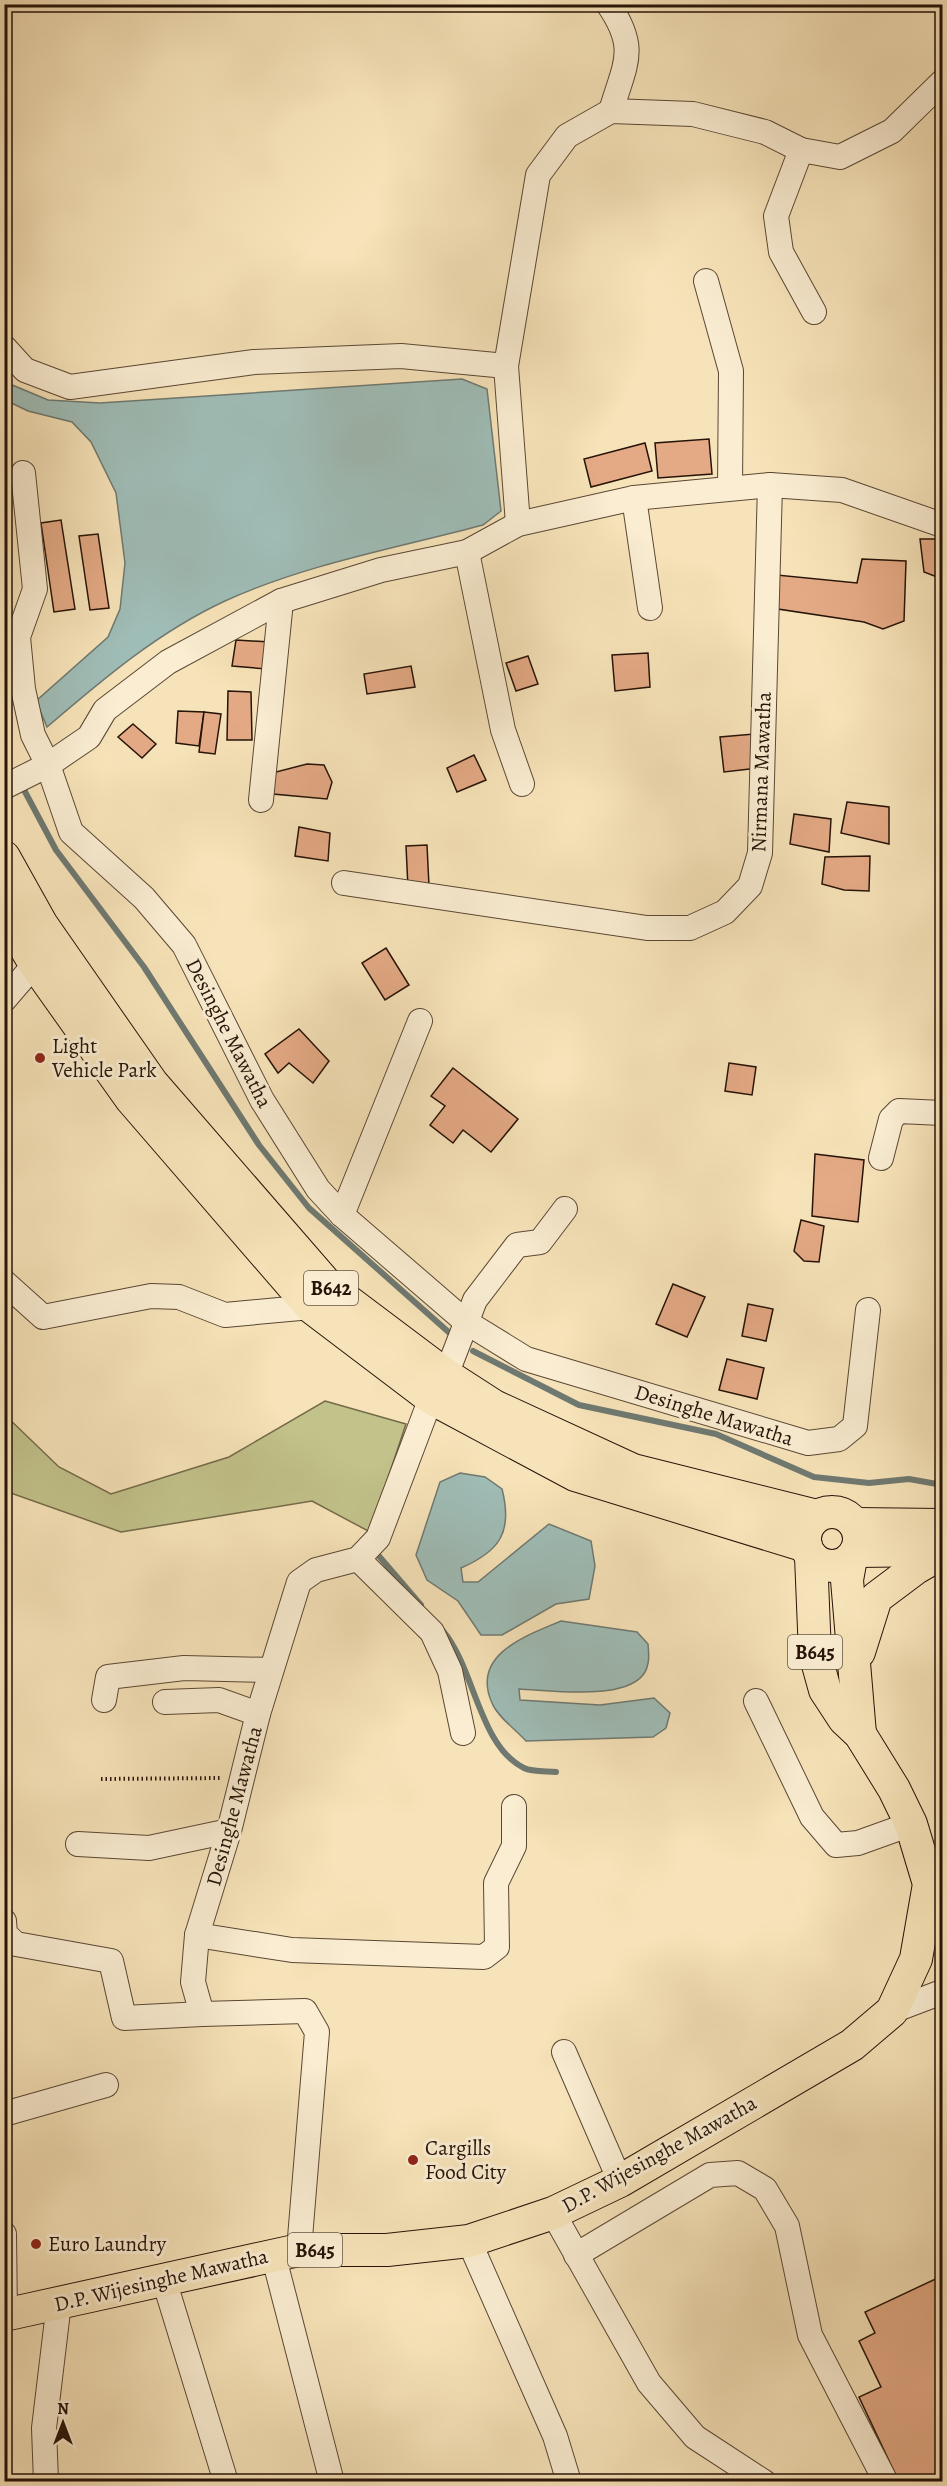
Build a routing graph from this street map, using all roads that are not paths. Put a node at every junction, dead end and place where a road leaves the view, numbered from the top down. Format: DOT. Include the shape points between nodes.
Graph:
graph roads {
  1 [pos="608,4"];
  2 [pos="942,82"];
  3 [pos="611,111"];
  4 [pos="801,150"];
  5 [pos="706,281"];
  6 [pos="814,312"];
  7 [pos="4,347"];
  8 [pos="506,366"];
  9 [pos="23,473"];
  10 [pos="770,485"];
  11 [pos="730,486"];
  12 [pos="634,498"];
  13 [pos="519,524"];
  14 [pos="942,525"];
  15 [pos="467,552"];
  16 [pos="281,601"];
  17 [pos="650,608"];
  18 [pos="48,765"];
  19 [pos="522,784"];
  20 [pos="4,787"];
  21 [pos="261,800"];
  22 [pos="4,856"];
  23 [pos="344,883"];
  24 [pos="4,912"];
  25 [pos="35,964"];
  26 [pos="4,1000"];
  27 [pos="420,1021"];
  28 [pos="942,1113"];
  29 [pos="881,1158"];
  30 [pos="565,1209"];
  31 [pos="342,1215"];
  32 [pos="4,1282"];
  33 [pos="311,1307"];
  34 [pos="868,1310"];
  35 [pos="466,1322"];
  36 [pos="439,1386"];
  37 [pos="817,1516"];
  38 [pos="942,1525"];
  39 [pos="854,1544"];
  40 [pos="808,1551"];
  41 [pos="942,1552"];
  42 [pos="358,1559"];
  43 [pos="855,1665"];
  44 [pos="271,1670"];
  45 [pos="104,1700"];
  46 [pos="756,1701"];
  47 [pos="165,1702"];
  48 [pos="258,1714"];
  49 [pos="463,1733"];
  50 [pos="860,1734"];
  51 [pos="514,1807"];
  52 [pos="911,1824"];
  53 [pos="229,1832"];
  54 [pos="78,1844"];
  55 [pos="4,1922"];
  56 [pos="197,1935"];
  57 [pos="942,1992"];
  58 [pos="892,2011"];
  59 [pos="202,2014"];
  60 [pos="564,2052"];
  61 [pos="106,2085"];
  62 [pos="4,2114"];
  63 [pos="620,2181"];
  64 [pos="553,2213"];
  65 [pos="4,2234"];
  66 [pos="469,2241"];
  67 [pos="286,2252"];
  68 [pos="576,2255"];
  69 [pos="164,2280"];
  70 [pos="59,2303"];
  71 [pos="5,2315"];
  72 [pos="46,2481"];
  73 [pos="226,2481"];
  74 [pos="332,2481"];
  75 [pos="569,2481"];
  76 [pos="764,2481"];
  77 [pos="886,2481"];
  1 -- 3 [label="street" via="621,23 629,52"];
  2 -- 4 [label="street" via="891,131 840,157"];
  3 -- 4 [label="street" via="693,114 765,132"];
  3 -- 8 [label="street" via="567,136 538,176"];
  4 -- 6 [label="street" via="776,216 781,252"];
  5 -- 11 [label="street" via="731,371"];
  7 -- 8 [label="street" via="25,370 70,387 254,362 401,356"];
  8 -- 13 [label="street"];
  9 -- 18 [label="street, Desinghe Mawatha" via="35,590 18,637 33,735"];
  10 -- 11 [label="street"];
  10 -- 14 [label="street" via="842,490"];
  10 -- 23 [label="street, Nirmana Mawatha" via="760,853 750,886 725,912 690,928 647,928"];
  11 -- 12 [label="street"];
  12 -- 13 [label="street"];
  12 -- 17 [label="street"];
  13 -- 15 [label="street"];
  15 -- 16 [label="street" via="381,570"];
  15 -- 19 [label="street" via="503,730"];
  16 -- 18 [label="street" via="168,662 105,710 89,737"];
  16 -- 21 [label="street"];
  18 -- 20 [label="street"];
  18 -- 31 [label="street, Desinghe Mawatha" via="71,832 144,898 184,945 262,1101 318,1189"];
  22 -- 36 [label="main road, B642" via="42,925 160,1092 330,1287"];
  24 -- 25 [label="main road, B642"];
  25 -- 26 [label="street"];
  25 -- 33 [label="main road, B642" via="131,1099"];
  27 -- 31 [label="street"];
  28 -- 29 [label="street" via="899,1111 891,1119"];
  30 -- 35 [label="street" via="540,1242 516,1245 475,1300"];
  31 -- 35 [label="street, Desinghe Mawatha"];
  32 -- 33 [label="street" via="43,1317 152,1296 179,1297 225,1315"];
  33 -- 36 [label="main road, B642"];
  34 -- 35 [label="street, Desinghe Mawatha" via="855,1426 839,1439 808,1443 526,1359"];
  35 -- 36 [label="street"];
  36 -- 37 [label="main road, B642" via="494,1406 633,1470"];
  36 -- 40 [label="main road, B642" via="575,1475"];
  36 -- 42 [label="street" via="378,1538"];
  37 -- 39 [label="main road" via="842,1514"];
  37 -- 40 [label="main road" via="806,1529"];
  38 -- 39 [label="main road"];
  39 -- 40 [label="main road" via="836,1566 827,1565"];
  39 -- 41 [label="main road"];
  39 -- 43 [label="main road, D.P. Wijesinghe Mawatha / B645" via="847,1580"];
  40 -- 50 [label="main road, D.P. Wijesinghe Mawatha / B645" via="815,1654 822,1681 844,1719"];
  41 -- 43 [label="main road" via="876,1598"];
  42 -- 44 [label="street, Desinghe Mawatha" via="316,1570 299,1582"];
  42 -- 49 [label="street" via="432,1632 450,1671"];
  43 -- 50 [label="main road, D.P. Wijesinghe Mawatha / B645"];
  44 -- 45 [label="street" via="184,1668 108,1677"];
  44 -- 48 [label="street, Desinghe Mawatha"];
  46 -- 52 [label="street" via="812,1817 836,1845 858,1843"];
  47 -- 48 [label="street" via="219,1700"];
  48 -- 53 [label="street, Desinghe Mawatha"];
  50 -- 52 [label="main road, D.P. Wijesinghe Mawatha / B645"];
  51 -- 56 [label="street" via="514,1846 496,1883 497,1947 484,1957 292,1950"];
  52 -- 58 [label="main road, D.P. Wijesinghe Mawatha / B645" via="929,1884 916,1959"];
  53 -- 54 [label="street" via="149,1848"];
  53 -- 56 [label="street, Desinghe Mawatha"];
  55 -- 59 [label="street" via="5,1934 16,1944 111,1961 124,2018"];
  56 -- 59 [label="street, Desinghe Mawatha" via="193,1983"];
  57 -- 58 [label="street"];
  58 -- 63 [label="main road, D.P. Wijesinghe Mawatha / B645" via="852,2045"];
  59 -- 67 [label="street" via="305,2011 317,2032"];
  60 -- 63 [label="street"];
  61 -- 62 [label="street"];
  63 -- 64 [label="main road, D.P. Wijesinghe Mawatha / B645"];
  64 -- 66 [label="main road, D.P. Wijesinghe Mawatha / B645"];
  64 -- 68 [label="street"];
  65 -- 71 [label="street"];
  66 -- 67 [label="main road, D.P. Wijesinghe Mawatha / B645" via="387,2250"];
  66 -- 75 [label="street" via="555,2436"];
  67 -- 69 [label="main road, D.P. Wijesinghe Mawatha / B645"];
  67 -- 74 [label="street"];
  68 -- 76 [label="street" via="649,2383 695,2437"];
  68 -- 77 [label="street" via="710,2175 738,2173 765,2190 787,2226 810,2335"];
  69 -- 70 [label="main road, D.P. Wijesinghe Mawatha / B645"];
  69 -- 73 [label="street"];
  70 -- 71 [label="main road, D.P. Wijesinghe Mawatha / B645"];
  70 -- 72 [label="street" via="44,2428"];
}
